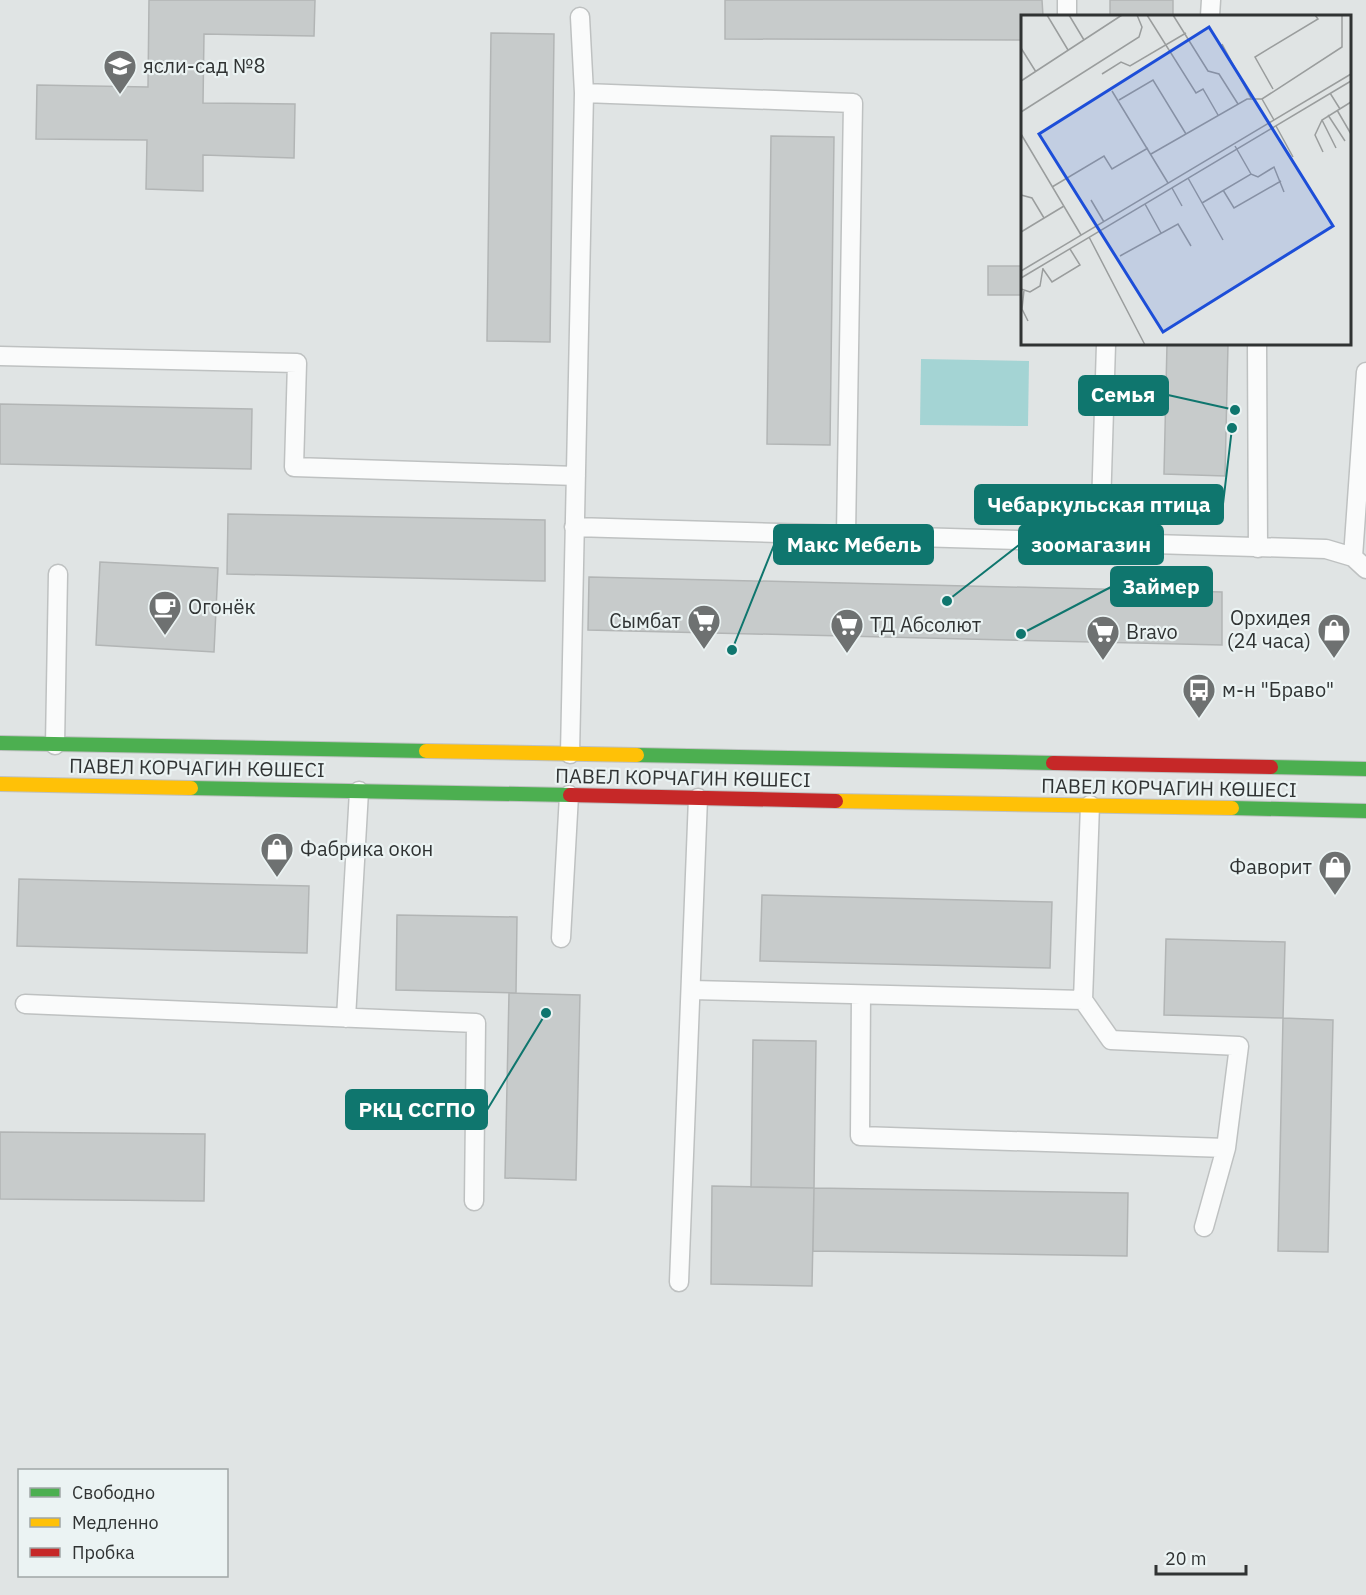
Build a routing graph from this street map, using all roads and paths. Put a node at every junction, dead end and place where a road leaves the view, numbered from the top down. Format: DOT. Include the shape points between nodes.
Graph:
graph roads {
  1 [pos="1067,0"];
  2 [pos="1211,0"];
  3 [pos="1066,15"];
  4 [pos="1210,15"];
  5 [pos="580,17"];
  6 [pos="584,93"];
  7 [pos="1106,345"];
  8 [pos="1257,345"];
  9 [pos="0,356"];
  10 [pos="1366,372"];
  11 [pos="576,476"];
  12 [pos="574,527"];
  13 [pos="846,535"];
  14 [pos="1100,542"];
  15 [pos="1258,548"];
  16 [pos="1360,563"];
  17 [pos="57,574"];
  18 [pos="0,743"];
  19 [pos="55,745"];
  20 [pos="570,754"];
  21 [pos="1366,769"];
  22 [pos="0,784"];
  23 [pos="359,791"];
  24 [pos="569,795"];
  25 [pos="698,798"];
  26 [pos="1090,800"];
  27 [pos="1366,811"];
  28 [pos="561,938"];
  29 [pos="692,990"];
  30 [pos="861,995"];
  31 [pos="1083,1000"];
  32 [pos="25,1004"];
  33 [pos="346,1018"];
  34 [pos="1226,1149"];
  35 [pos="474,1201"];
  36 [pos="1204,1227"];
  37 [pos="679,1282"];
  1 -- 3 [label="lane"];
  2 -- 4 [label="lane"];
  5 -- 6 [label="lane"];
  6 -- 11 [label="lane"];
  6 -- 13 [label="lane" via="853,103"];
  7 -- 14 [label="lane"];
  8 -- 15 [label="lane"];
  9 -- 11 [label="lane" via="297,363 294,467"];
  10 -- 16 [label="lane"];
  11 -- 12 [label="lane"];
  12 -- 13 [label="lane"];
  12 -- 20 [label="lane"];
  13 -- 14 [label="lane"];
  14 -- 15 [label="lane"];
  15 -- 16 [label="lane" via="1326,549"];
  17 -- 19 [label="lane"];
  18 -- 19 [label="street, ПАВЕЛ КОРЧАГИН КӨШЕСІ"];
  19 -- 20 [label="street, ПАВЕЛ КОРЧАГИН КӨШЕСІ" via="321,754"];
  20 -- 21 [label="street, ПАВЕЛ КОРЧАГИН КӨШЕСІ" via="1089,769"];
  22 -- 23 [label="street, ПАВЕЛ КОРЧАГИН КӨШЕСІ" via="321,785"];
  23 -- 24 [label="street, ПАВЕЛ КОРЧАГИН КӨШЕСІ"];
  23 -- 33 [label="lane"];
  24 -- 25 [label="street, ПАВЕЛ КОРЧАГИН КӨШЕСІ"];
  24 -- 28 [label="lane"];
  25 -- 26 [label="street, ПАВЕЛ КОРЧАГИН КӨШЕСІ"];
  25 -- 29 [label="lane"];
  26 -- 27 [label="street, ПАВЕЛ КОРЧАГИН КӨШЕСІ"];
  26 -- 31 [label="lane"];
  29 -- 30 [label="lane"];
  29 -- 37 [label="lane"];
  30 -- 31 [label="lane"];
  30 -- 34 [label="lane" via="860,1136"];
  31 -- 34 [label="lane" via="1111,1040 1239,1046"];
  32 -- 33 [label="lane"];
  33 -- 35 [label="lane" via="476,1023"];
  34 -- 36 [label="lane"];
}
